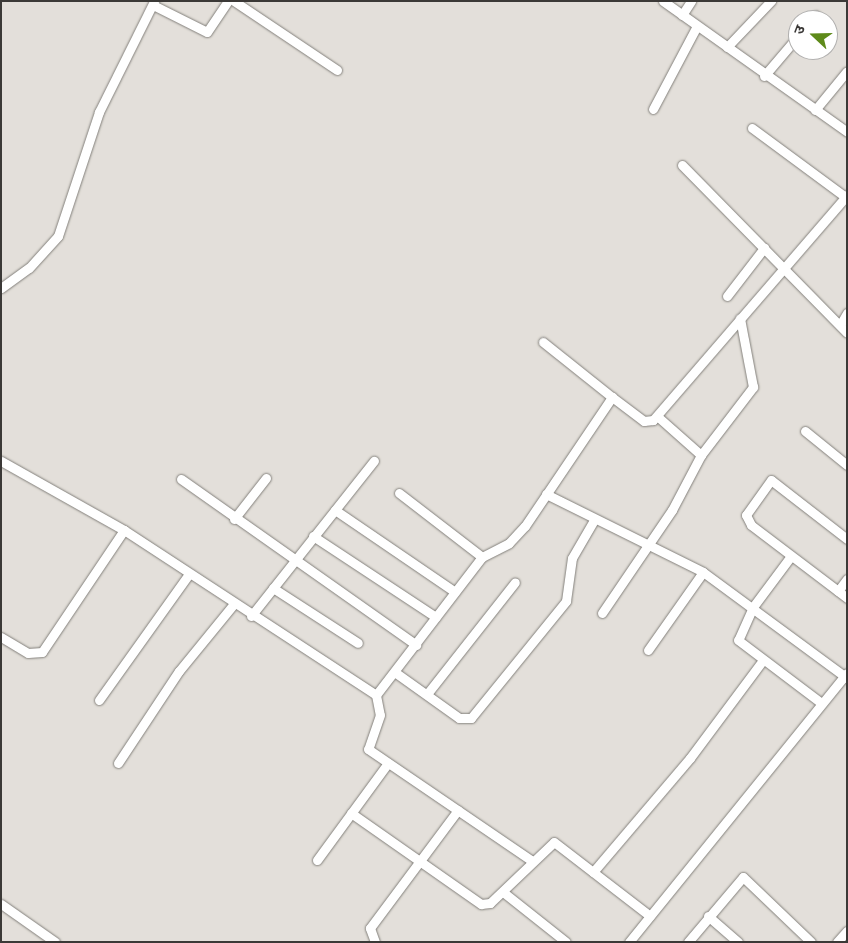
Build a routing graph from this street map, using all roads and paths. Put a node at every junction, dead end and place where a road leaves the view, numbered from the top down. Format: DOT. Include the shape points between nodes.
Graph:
graph roads {
  1 [pos="228,1"];
  2 [pos="234,1"];
  3 [pos="663,1"];
  4 [pos="691,1"];
  5 [pos="772,1"];
  6 [pos="153,3"];
  7 [pos="682,15"];
  8 [pos="697,26"];
  9 [pos="727,47"];
  10 [pos="788,48"];
  11 [pos="337,70"];
  12 [pos="847,70"];
  13 [pos="764,76"];
  14 [pos="653,109"];
  15 [pos="815,110"];
  16 [pos="752,128"];
  17 [pos="847,132"];
  18 [pos="682,165"];
  19 [pos="846,197"];
  20 [pos="764,248"];
  21 [pos="786,268"];
  22 [pos="1,288"];
  23 [pos="726,296"];
  24 [pos="847,313"];
  25 [pos="740,318"];
  26 [pos="840,325"];
  27 [pos="847,333"];
  28 [pos="543,342"];
  29 [pos="612,397"];
  30 [pos="657,416"];
  31 [pos="805,431"];
  32 [pos="701,455"];
  33 [pos="845,460"];
  34 [pos="1,461"];
  35 [pos="374,461"];
  36 [pos="266,478"];
  37 [pos="181,479"];
  38 [pos="398,493"];
  39 [pos="546,494"];
  40 [pos="335,510"];
  41 [pos="234,519"];
  42 [pos="594,520"];
  43 [pos="124,530"];
  44 [pos="314,536"];
  45 [pos="847,539"];
  46 [pos="648,548"];
  47 [pos="792,556"];
  48 [pos="482,557"];
  49 [pos="294,562"];
  50 [pos="703,572"];
  51 [pos="189,574"];
  52 [pos="847,579"];
  53 [pos="515,582"];
  54 [pos="273,588"];
  55 [pos="838,591"];
  56 [pos="455,592"];
  57 [pos="847,598"];
  58 [pos="233,605"];
  59 [pos="754,607"];
  60 [pos="602,613"];
  61 [pos="251,616"];
  62 [pos="436,617"];
  63 [pos="1,637"];
  64 [pos="358,643"];
  65 [pos="416,644"];
  66 [pos="648,650"];
  67 [pos="763,660"];
  68 [pos="396,673"];
  69 [pos="846,675"];
  70 [pos="427,694"];
  71 [pos="376,695"];
  72 [pos="99,700"];
  73 [pos="820,702"];
  74 [pos="118,763"];
  75 [pos="388,763"];
  76 [pos="458,810"];
  77 [pos="351,813"];
  78 [pos="317,860"];
  79 [pos="531,860"];
  80 [pos="419,861"];
  81 [pos="593,872"];
  82 [pos="503,892"];
  83 [pos="1,904"];
  84 [pos="650,916"];
  85 [pos="708,916"];
  86 [pos="847,931"];
  87 [pos="800,938"];
  88 [pos="55,942"];
  89 [pos="375,942"];
  90 [pos="566,942"];
  91 [pos="629,942"];
  92 [pos="688,942"];
  93 [pos="738,942"];
  94 [pos="811,942"];
  95 [pos="837,942"];
  1 -- 6 [label="street" via="207,32"];
  2 -- 11 [label="street"];
  3 -- 7 [label="street"];
  4 -- 7 [label="street"];
  5 -- 9 [label="street"];
  6 -- 22 [label="street" via="99,112 58,236 29,268"];
  7 -- 8 [label="street"];
  8 -- 9 [label="street"];
  8 -- 14 [label="street"];
  9 -- 13 [label="street"];
  10 -- 13 [label="street"];
  12 -- 15 [label="street"];
  13 -- 15 [label="street"];
  15 -- 17 [label="street"];
  16 -- 19 [label="street"];
  18 -- 20 [label="street"];
  19 -- 21 [label="street"];
  20 -- 21 [label="street"];
  20 -- 23 [label="street"];
  21 -- 25 [label="street"];
  21 -- 26 [label="street"];
  24 -- 26 [label="street"];
  25 -- 30 [label="street"];
  25 -- 32 [label="street" via="753,387"];
  26 -- 27 [label="street"];
  28 -- 29 [label="street"];
  29 -- 30 [label="street" via="644,421"];
  29 -- 39 [label="street"];
  30 -- 32 [label="street"];
  31 -- 33 [label="street"];
  32 -- 46 [label="street"];
  34 -- 43 [label="street"];
  35 -- 40 [label="street"];
  36 -- 41 [label="street"];
  37 -- 41 [label="street"];
  38 -- 48 [label="street"];
  39 -- 42 [label="street"];
  39 -- 48 [label="street" via="516,536"];
  40 -- 44 [label="street"];
  40 -- 56 [label="street"];
  41 -- 49 [label="street"];
  42 -- 46 [label="street"];
  42 -- 70 [label="street" via="572,558 566,601 472,718 459,718"];
  43 -- 51 [label="street"];
  43 -- 63 [label="street" via="42,652 28,653"];
  44 -- 49 [label="street"];
  44 -- 62 [label="street"];
  45 -- 47 [label="street" via="771,480 747,511 747,520"];
  46 -- 50 [label="street"];
  46 -- 60 [label="street"];
  47 -- 55 [label="street"];
  47 -- 59 [label="street"];
  48 -- 56 [label="street"];
  49 -- 54 [label="street"];
  49 -- 65 [label="street"];
  50 -- 59 [label="street"];
  50 -- 66 [label="street"];
  51 -- 58 [label="street"];
  51 -- 72 [label="street"];
  52 -- 55 [label="street"];
  53 -- 70 [label="street"];
  54 -- 61 [label="street"];
  54 -- 64 [label="street"];
  55 -- 57 [label="street"];
  56 -- 62 [label="street"];
  58 -- 61 [label="street"];
  58 -- 74 [label="street" via="179,671"];
  59 -- 67 [label="street" via="738,640"];
  59 -- 69 [label="street"];
  61 -- 71 [label="street"];
  62 -- 65 [label="street"];
  65 -- 68 [label="street"];
  67 -- 73 [label="street"];
  67 -- 81 [label="street" via="690,758"];
  68 -- 70 [label="street"];
  68 -- 71 [label="street"];
  69 -- 73 [label="street"];
  71 -- 75 [label="street" via="380,715 367,747"];
  73 -- 84 [label="street"];
  75 -- 76 [label="street"];
  75 -- 77 [label="street"];
  76 -- 79 [label="street"];
  76 -- 80 [label="street"];
  77 -- 78 [label="street"];
  77 -- 80 [label="street"];
  79 -- 81 [label="street" via="554,842"];
  79 -- 82 [label="street"];
  80 -- 82 [label="street" via="481,904"];
  80 -- 89 [label="street" via="370,928"];
  81 -- 84 [label="street"];
  82 -- 90 [label="street"];
  83 -- 88 [label="street"];
  84 -- 91 [label="street"];
  85 -- 87 [label="street" via="742,877"];
  85 -- 92 [label="street"];
  85 -- 93 [label="street"];
  86 -- 95 [label="street"];
  87 -- 94 [label="street"];
}
